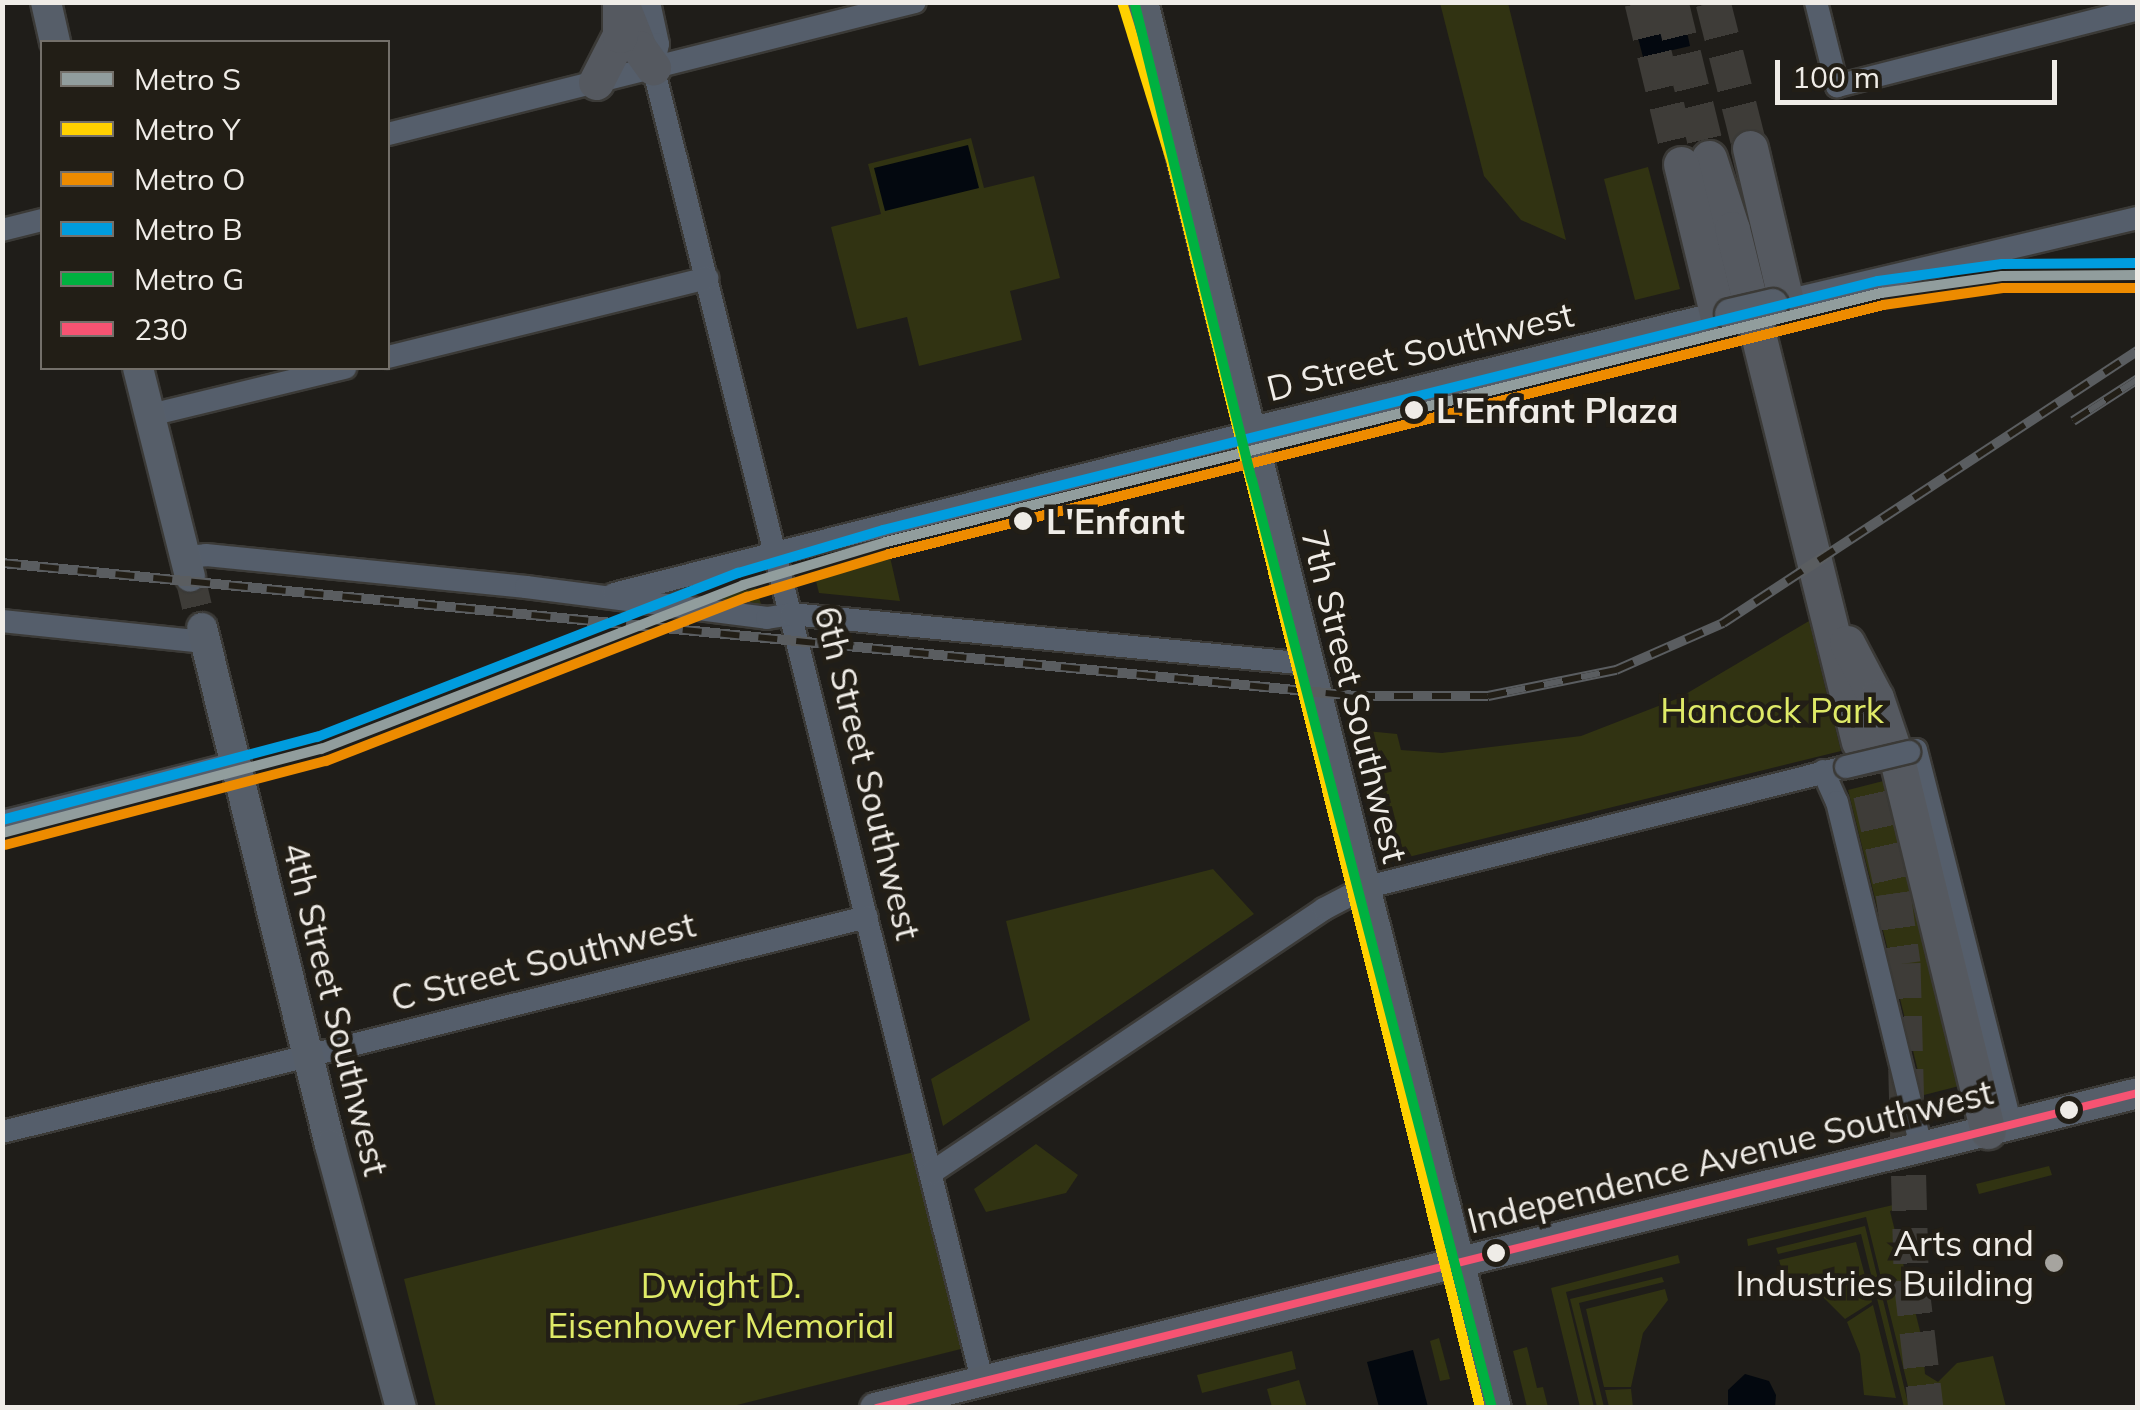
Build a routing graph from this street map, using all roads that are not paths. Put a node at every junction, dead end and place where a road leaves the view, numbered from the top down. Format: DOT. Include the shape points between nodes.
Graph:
graph roads {
  1 [pos="46,2"];
  2 [pos="620,2"];
  3 [pos="649,2"];
  4 [pos="914,2"];
  5 [pos="1143,2"];
  6 [pos="1816,2"];
  7 [pos="2138,9"];
  8 [pos="56,40"];
  9 [pos="653,68"];
  10 [pos="596,82"];
  11 [pos="390,134"];
  12 [pos="1715,156"];
  13 [pos="2138,218"];
  14 [pos="40,220"];
  15 [pos="2,230"];
  16 [pos="708,278"];
  17 [pos="1780,302"];
  18 [pos="1724,316"];
  19 [pos="390,357"];
  20 [pos="138,370"];
  21 [pos="337,370"];
  22 [pos="150,416"];
  23 [pos="1249,433"];
  24 [pos="777,554"];
  25 [pos="188,567"];
  26 [pos="606,596"];
  27 [pos="1828,613"];
  28 [pos="791,614"];
  29 [pos="2,621"];
  30 [pos="204,635"];
  31 [pos="1308,664"];
  32 [pos="1843,760"];
  33 [pos="235,764"];
  34 [pos="2,822"];
  35 [pos="1364,888"];
  36 [pos="868,917"];
  37 [pos="308,1055"];
  38 [pos="2138,1094"];
  39 [pos="1999,1128"];
  40 [pos="2,1132"];
  41 [pos="1921,1147"];
  42 [pos="931,1172"];
  43 [pos="1459,1262"];
  44 [pos="982,1380"];
  45 [pos="401,1408"];
  46 [pos="875,1408"];
  47 [pos="1496,1408"];
  1 -- 8 [label="main road"];
  2 -- 9 [label="highway"];
  2 -- 10 [label="highway" via="620,34"];
  3 -- 9 [label="street, 6th Street Southwest" via="658,44"];
  4 -- 9 [label="street"];
  5 -- 23 [label="main road, 7th Street Southwest"];
  6 -- 7 [label="street" via="1837,86"];
  9 -- 10 [label="street"];
  9 -- 16 [label="street, 6th Street Southwest"];
  10 -- 11 [label="street"];
  12 -- 17 [label="highway"];
  12 -- 18 [label="highway"];
  12 -- 27 [label="highway"];
  13 -- 17 [label="street, D Street Southwest"];
  14 -- 15 [label="street"];
  16 -- 19 [label="street"];
  16 -- 24 [label="street, 6th Street Southwest"];
  17 -- 18 [label="main road, D Street Southwest, bridge"];
  18 -- 23 [label="main road, D Street Southwest"];
  20 -- 22 [label="main road"];
  21 -- 22 [label="street"];
  22 -- 25 [label="main road"];
  23 -- 24 [label="street, D Street Southwest"];
  23 -- 31 [label="main road, 7th Street Southwest"];
  24 -- 26 [label="street, D Street Southwest"];
  24 -- 28 [label="street, 6th Street Southwest"];
  25 -- 26 [label="street" via="206,555"];
  26 -- 28 [label="street" via="767,618"];
  27 -- 32 [label="highway"];
  27 -- 39 [label="highway" via="1864,671 1892,739"];
  28 -- 31 [label="street"];
  28 -- 36 [label="street, 6th Street Southwest"];
  29 -- 30 [label="street"];
  30 -- 33 [label="main road, 4th Street Southwest"];
  31 -- 35 [label="main road, 7th Street Southwest"];
  32 -- 35 [label="street"];
  32 -- 39 [label="street, bridge" via="1913,751"];
  32 -- 41 [label="street" via="1837,802"];
  33 -- 34 [label="street"];
  33 -- 37 [label="main road, 4th Street Southwest"];
  35 -- 42 [label="street"];
  35 -- 43 [label="main road, 7th Street Southwest"];
  36 -- 37 [label="street, C Street Southwest"];
  36 -- 42 [label="street, 6th Street Southwest"];
  37 -- 40 [label="street, C Street Southwest"];
  37 -- 45 [label="main road, 4th Street Southwest"];
  38 -- 39 [label="main road, Independence Avenue Southwest"];
  39 -- 41 [label="main road, Independence Avenue Southwest"];
  41 -- 43 [label="main road, Independence Avenue Southwest"];
  42 -- 44 [label="street, 6th Street Southwest"];
  43 -- 44 [label="main road, Independence Avenue Southwest"];
  43 -- 47 [label="main road, 7th Street Southwest"];
  44 -- 46 [label="main road, Independence Avenue Southwest"];
}
